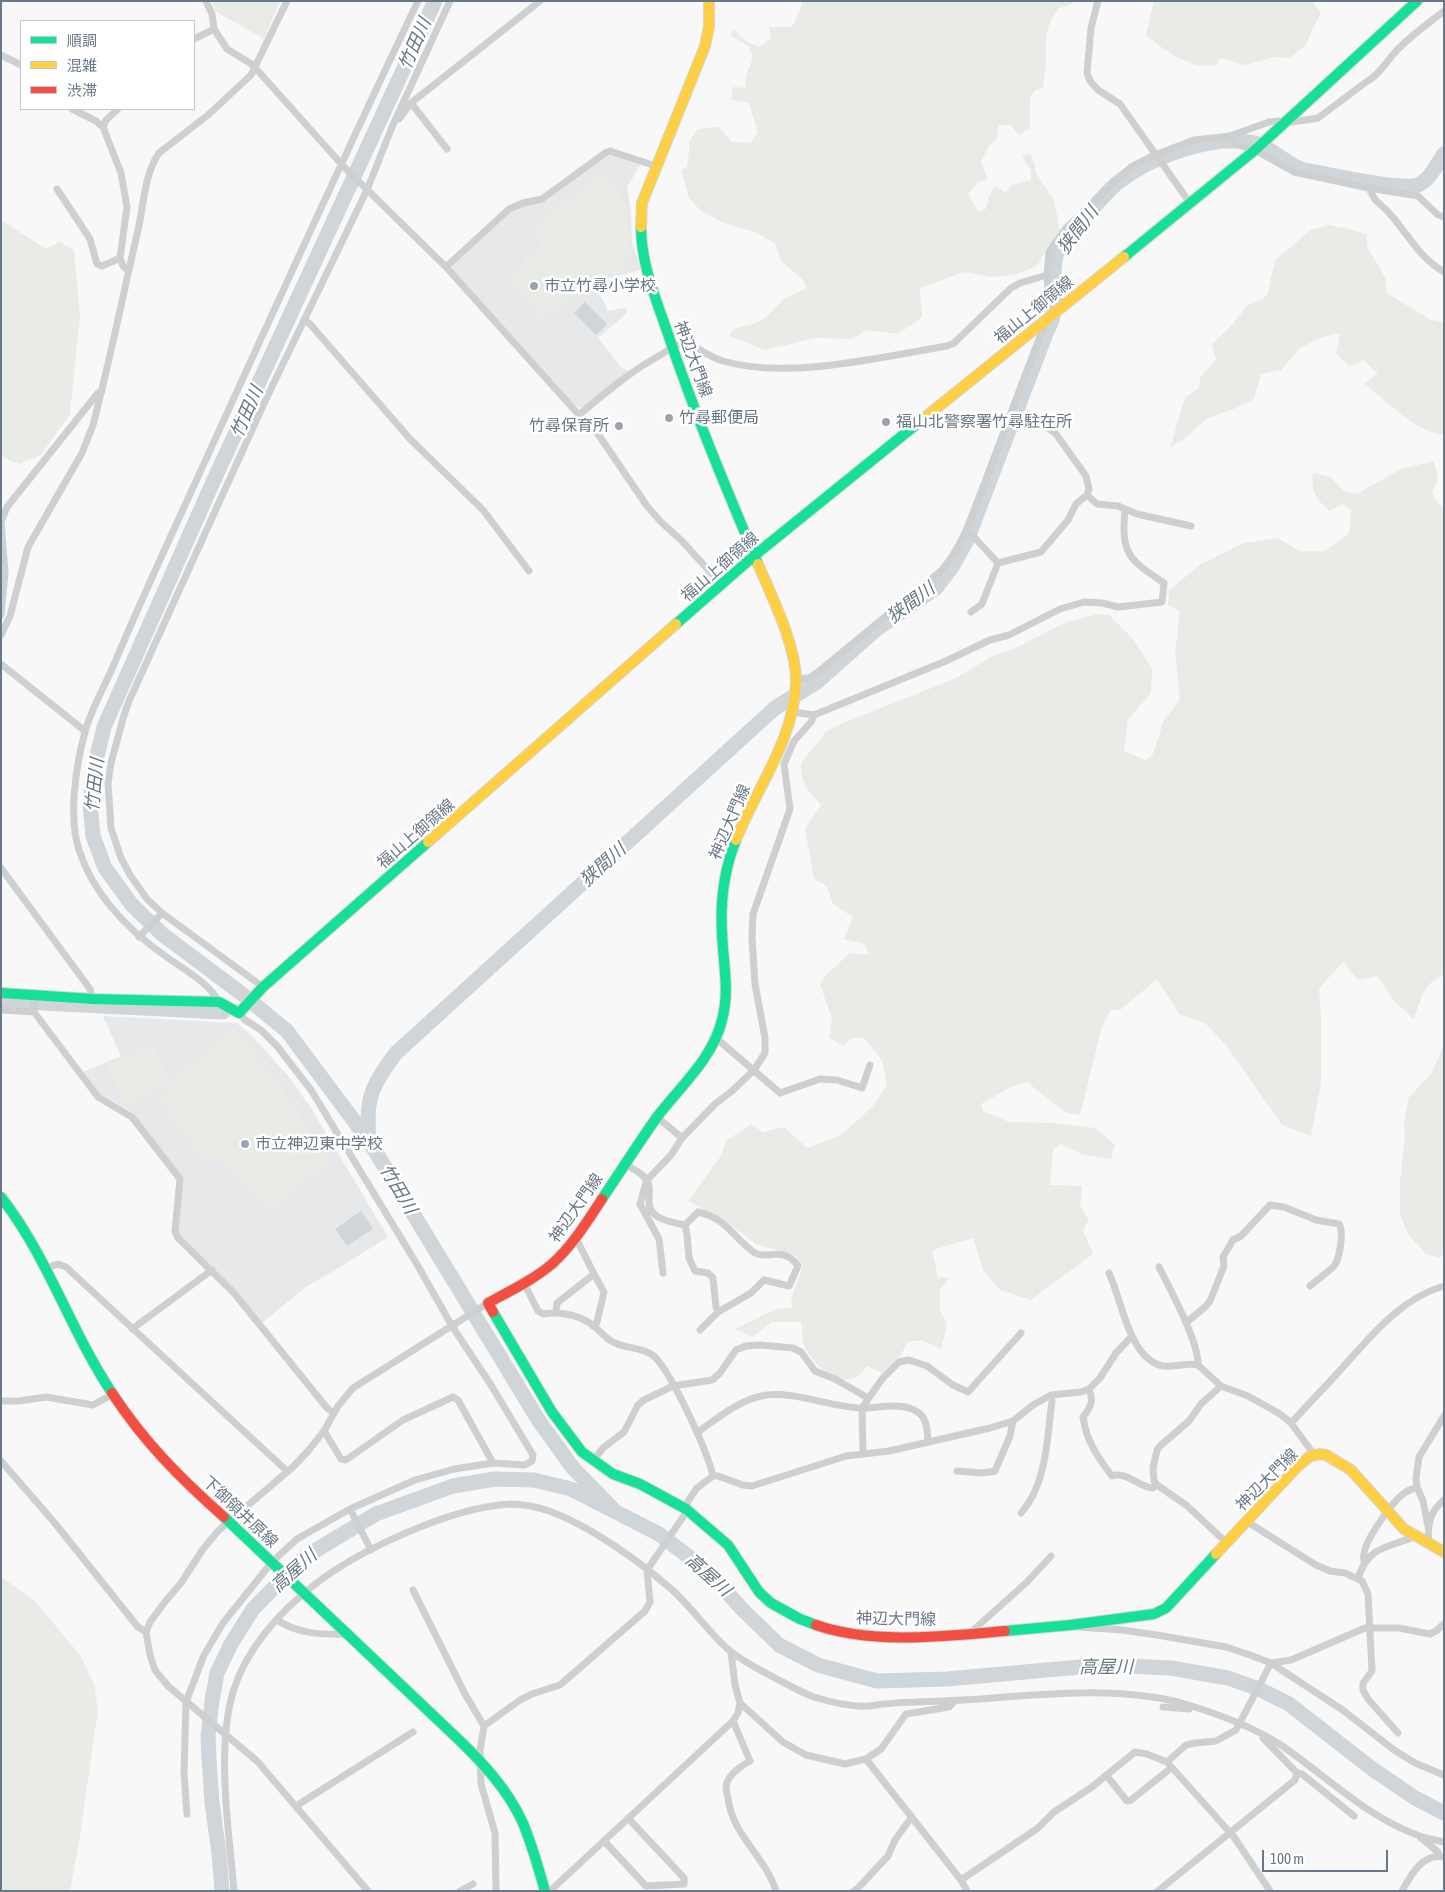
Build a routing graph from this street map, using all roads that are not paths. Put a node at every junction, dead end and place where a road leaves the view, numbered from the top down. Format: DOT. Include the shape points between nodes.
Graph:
graph roads {
  1 [pos="206,1"];
  2 [pos="288,1"];
  3 [pos="418,1"];
  4 [pos="450,1"];
  5 [pos="708,1"];
  6 [pos="1098,1"];
  7 [pos="1417,1"];
  8 [pos="536,2"];
  9 [pos="1444,11"];
  10 [pos="214,29"];
  11 [pos="195,38"];
  12 [pos="1,55"];
  13 [pos="20,64"];
  14 [pos="256,68"];
  15 [pos="411,103"];
  16 [pos="74,110"];
  17 [pos="117,110"];
  18 [pos="1286,124"];
  19 [pos="103,126"];
  20 [pos="392,127"];
  21 [pos="1230,136"];
  22 [pos="1258,147"];
  23 [pos="447,149"];
  24 [pos="1158,158"];
  25 [pos="342,165"];
  26 [pos="656,166"];
  27 [pos="57,188"];
  28 [pos="366,188"];
  29 [pos="1369,188"];
  30 [pos="1190,203"];
  31 [pos="1444,218"];
  32 [pos="120,258"];
  33 [pos="446,267"];
  34 [pos="128,270"];
  35 [pos="1444,272"];
  36 [pos="1047,276"];
  37 [pos="1053,314"];
  38 [pos="305,320"];
  39 [pos="1041,324"];
  40 [pos="672,346"];
  41 [pos="102,391"];
  42 [pos="578,415"];
  43 [pos="1010,417"];
  44 [pos="1087,495"];
  45 [pos="1125,509"];
  46 [pos="1191,526"];
  47 [pos="965,533"];
  48 [pos="755,555"];
  49 [pos="998,563"];
  50 [pos="529,571"];
  51 [pos="722,585"];
  52 [pos="971,612"];
  53 [pos="1,617"];
  54 [pos="5,626"];
  55 [pos="1,634"];
  56 [pos="1,664"];
  57 [pos="795,683"];
  58 [pos="792,709"];
  59 [pos="814,715"];
  60 [pos="85,731"];
  61 [pos="1,868"];
  62 [pos="161,914"];
  63 [pos="140,936"];
  64 [pos="262,988"];
  65 [pos="1,993"];
  66 [pos="35,997"];
  67 [pos="93,999"];
  68 [pos="218,1002"];
  69 [pos="1,1010"];
  70 [pos="34,1011"];
  71 [pos="241,1012"];
  72 [pos="716,1038"];
  73 [pos="870,1065"];
  74 [pos="754,1070"];
  75 [pos="657,1117"];
  76 [pos="682,1138"];
  77 [pos="625,1164"];
  78 [pos="647,1178"];
  79 [pos="1,1197"];
  80 [pos="685,1225"];
  81 [pos="576,1238"];
  82 [pos="1159,1267"];
  83 [pos="46,1268"];
  84 [pos="212,1270"];
  85 [pos="663,1273"];
  86 [pos="1110,1273"];
  87 [pos="594,1274"];
  88 [pos="524,1283"];
  89 [pos="1310,1286"];
  90 [pos="1444,1286"];
  91 [pos="486,1304"];
  92 [pos="556,1312"];
  93 [pos="718,1312"];
  94 [pos="1186,1323"];
  95 [pos="453,1325"];
  96 [pos="593,1326"];
  97 [pos="132,1329"];
  98 [pos="700,1330"];
  99 [pos="1021,1333"];
  100 [pos="1131,1337"];
  101 [pos="1198,1364"];
  102 [pos="673,1386"];
  103 [pos="1221,1386"];
  104 [pos="1090,1389"];
  105 [pos="113,1394"];
  106 [pos="1051,1395"];
  107 [pos="868,1398"];
  108 [pos="1,1401"];
  109 [pos="862,1408"];
  110 [pos="334,1413"];
  111 [pos="1444,1416"];
  112 [pos="1013,1421"];
  113 [pos="1291,1423"];
  114 [pos="324,1431"];
  115 [pos="698,1432"];
  116 [pos="928,1442"];
  117 [pos="862,1454"];
  118 [pos="1315,1456"];
  119 [pos="1,1461"];
  120 [pos="592,1461"];
  121 [pos="493,1463"];
  122 [pos="288,1471"];
  123 [pos="957,1471"];
  124 [pos="713,1476"];
  125 [pos="1157,1485"];
  126 [pos="1417,1487"];
  127 [pos="1444,1500"];
  128 [pos="351,1511"];
  129 [pos="686,1511"];
  130 [pos="1388,1512"];
  131 [pos="1021,1513"];
  132 [pos="229,1521"];
  133 [pos="1246,1521"];
  134 [pos="1428,1526"];
  135 [pos="1416,1536"];
  136 [pos="1227,1543"];
  137 [pos="1429,1544"];
  138 [pos="369,1547"];
  139 [pos="1444,1552"];
  140 [pos="1052,1556"];
  141 [pos="1364,1562"];
  142 [pos="273,1563"];
  143 [pos="648,1570"];
  144 [pos="1358,1578"];
  145 [pos="413,1590"];
  146 [pos="303,1591"];
  147 [pos="277,1620"];
  148 [pos="1444,1624"];
  149 [pos="1071,1625"];
  150 [pos="1369,1628"];
  151 [pos="146,1632"];
  152 [pos="348,1634"];
  153 [pos="970,1634"];
  154 [pos="731,1652"];
  155 [pos="1271,1663"];
  156 [pos="955,1701"];
  157 [pos="188,1704"];
  158 [pos="740,1704"];
  159 [pos="1163,1707"];
  160 [pos="1194,1707"];
  161 [pos="733,1721"];
  162 [pos="1239,1724"];
  163 [pos="484,1726"];
  164 [pos="412,1732"];
  165 [pos="1260,1733"];
  166 [pos="1398,1733"];
  167 [pos="225,1734"];
  168 [pos="866,1759"];
  169 [pos="480,1762"];
  170 [pos="1169,1765"];
  171 [pos="1297,1773"];
  172 [pos="1106,1775"];
  173 [pos="1444,1775"];
  174 [pos="296,1806"];
  175 [pos="187,1814"];
  176 [pos="1354,1816"];
  177 [pos="628,1818"];
  178 [pos="911,1818"];
  179 [pos="1229,1832"];
  180 [pos="1420,1836"];
  181 [pos="604,1841"];
  182 [pos="1444,1842"];
  183 [pos="1441,1856"];
  184 [pos="961,1880"];
  185 [pos="473,1884"];
  186 [pos="234,1891"];
  187 [pos="368,1891"];
  188 [pos="460,1891"];
  189 [pos="496,1891"];
  190 [pos="545,1891"];
  191 [pos="550,1891"];
  192 [pos="776,1891"];
  193 [pos="854,1891"];
  194 [pos="967,1891"];
  195 [pos="1158,1891"];
  196 [pos="1270,1891"];
  197 [pos="1402,1891"];
  1 -- 10 [label="street"];
  2 -- 14 [label="street"];
  3 -- 25 [label="street"];
  4 -- 20 [label="street"];
  5 -- 26 [label="main road, 神辺大門線" via="709,26 705,46"];
  6 -- 24 [label="street" via="1087,73 1098,90 1120,104"];
  7 -- 18 [label="main road, 福山上御領線"];
  8 -- 15 [label="street"];
  9 -- 18 [label="street" via="1399,48 1373,78 1318,118"];
  10 -- 11 [label="street"];
  10 -- 14 [label="street" via="227,49"];
  12 -- 13 [label="street"];
  14 -- 25 [label="street"];
  14 -- 34 [label="street" via="153,161"];
  15 -- 20 [label="street"];
  15 -- 23 [label="street"];
  16 -- 19 [label="street"];
  17 -- 19 [label="street"];
  18 -- 21 [label="street" via="1269,122"];
  18 -- 22 [label="main road, 福山上御領線"];
  19 -- 32 [label="street" via="125,188 127,207"];
  20 -- 28 [label="street"];
  21 -- 22 [label="street" via="1236,144"];
  21 -- 24 [label="street" via="1194,140"];
  22 -- 29 [label="street" via="1294,172"];
  22 -- 30 [label="main road, 福山上御領線"];
  24 -- 30 [label="street"];
  24 -- 36 [label="street" via="1131,167 1066,228 1049,252"];
  25 -- 28 [label="street"];
  25 -- 60 [label="street"];
  26 -- 33 [label="street" via="616,153 605,153 542,199 510,209"];
  26 -- 40 [label="main road, 神辺大門線" via="642,203 638,225 644,260"];
  27 -- 32 [label="street" via="90,239 97,264 102,266"];
  28 -- 33 [label="street"];
  28 -- 38 [label="street"];
  29 -- 31 [label="street" via="1418,196"];
  29 -- 35 [label="street" via="1377,204 1390,214 1434,266"];
  30 -- 37 [label="main road, 福山上御領線"];
  32 -- 34 [label="street"];
  33 -- 42 [label="street"];
  34 -- 41 [label="street"];
  36 -- 37 [label="street"];
  36 -- 40 [label="street" via="1011,288 948,346 839,364 782,368 722,361 686,342"];
  37 -- 39 [label="main road, 福山上御領線"];
  38 -- 50 [label="street" via="410,438 483,510"];
  38 -- 62 [label="street" via="129,701 111,763 108,798 114,841 130,875"];
  39 -- 43 [label="street" via="1042,329"];
  39 -- 48 [label="main road, 福山上御領線"];
  40 -- 42 [label="street" via="628,375"];
  40 -- 48 [label="main road, 神辺大門線"];
  41 -- 53 [label="street" via="66,431 7,507 1,522 5,572"];
  41 -- 54 [label="street" via="82,453 28,547"];
  42 -- 51 [label="street" via="598,434 647,506"];
  43 -- 44 [label="street" via="1044,425 1056,434 1086,476"];
  43 -- 47 [label="street"];
  44 -- 45 [label="street" via="1097,504"];
  44 -- 49 [label="street" via="1076,504 1068,520 1041,552"];
  45 -- 46 [label="street"];
  45 -- 59 [label="street" via="1125,544 1138,566 1164,583 1162,602 1118,607 1084,602 1060,609 1009,635 990,640"];
  47 -- 49 [label="street" via="974,537"];
  47 -- 57 [label="street" via="942,570 818,672"];
  48 -- 51 [label="main road, 福山上御領線"];
  48 -- 57 [label="main road, 神辺大門線" via="793,660"];
  49 -- 52 [label="street" via="982,604"];
  51 -- 64 [label="main road, 福山上御領線"];
  53 -- 54 [label="street"];
  54 -- 55 [label="street"];
  56 -- 60 [label="street"];
  57 -- 58 [label="main road, 神辺大門線"];
  58 -- 59 [label="street"];
  58 -- 72 [label="main road, 神辺大門線" via="724,876 721,925 725,1005"];
  59 -- 74 [label="street" via="794,741 784,764 790,809 753,914 755,984 766,1046"];
  60 -- 63 [label="street" via="73,814 79,849 103,897"];
  61 -- 67 [label="street" via="90,990"];
  62 -- 63 [label="street"];
  62 -- 64 [label="street"];
  63 -- 68 [label="street" via="204,985"];
  64 -- 71 [label="main road, 福山上御領線"];
  65 -- 66 [label="main road"];
  66 -- 67 [label="main road"];
  66 -- 70 [label="street"];
  67 -- 68 [label="main road"];
  68 -- 71 [label="main road"];
  69 -- 70 [label="street"];
  70 -- 84 [label="street" via="98,1097 132,1117 180,1179 175,1231 178,1238"];
  71 -- 95 [label="street" via="245,1020 261,1030 276,1046 311,1090"];
  72 -- 74 [label="street"];
  72 -- 75 [label="main road, 神辺大門線"];
  73 -- 74 [label="street" via="862,1088 820,1078 780,1093"];
  74 -- 76 [label="street"];
  75 -- 76 [label="street"];
  75 -- 77 [label="main road, 神辺大門線"];
  76 -- 78 [label="street" via="671,1155"];
  77 -- 78 [label="street"];
  77 -- 81 [label="main road, 神辺大門線"];
  78 -- 80 [label="street" via="650,1186 648,1205 656,1215"];
  78 -- 85 [label="street" via="640,1204 659,1239"];
  79 -- 83 [label="main road, 下御領井原線"];
  80 -- 93 [label="street" via="690,1262 695,1271 708,1273 713,1278"];
  80 -- 93 [label="street" via="698,1212 706,1214 724,1224 757,1254 782,1254 798,1266 790,1286 764,1280 752,1293"];
  81 -- 87 [label="street"];
  81 -- 88 [label="main road, 神辺大門線" via="546,1269"];
  82 -- 94 [label="street"];
  83 -- 97 [label="street" via="58,1264 66,1266"];
  83 -- 105 [label="main road, 下御領井原線" via="87,1352"];
  84 -- 97 [label="street"];
  84 -- 110 [label="street" via="326,1408"];
  86 -- 100 [label="street"];
  87 -- 92 [label="street" via="557,1303"];
  87 -- 96 [label="street" via="604,1292 597,1322"];
  88 -- 91 [label="main road, 神辺大門線"];
  88 -- 92 [label="street" via="538,1311 543,1314"];
  89 -- 94 [label="street" via="1336,1264 1342,1228 1339,1224 1270,1205 1241,1236 1233,1240 1223,1257 1224,1266 1210,1300"];
  90 -- 113 [label="street" via="1418,1296 1378,1328"];
  91 -- 95 [label="street"];
  91 -- 120 [label="main road, 神辺大門線" via="552,1412"];
  92 -- 96 [label="street"];
  93 -- 98 [label="street"];
  94 -- 101 [label="street"];
  95 -- 110 [label="street" via="360,1382"];
  95 -- 121 [label="street" via="533,1455 532,1461 525,1465"];
  96 -- 102 [label="street" via="617,1345 652,1354"];
  97 -- 122 [label="street"];
  99 -- 107 [label="street" via="968,1392 927,1366 909,1360 899,1362"];
  100 -- 101 [label="street" via="1156,1363 1168,1366"];
  100 -- 104 [label="street"];
  101 -- 103 [label="street"];
  102 -- 107 [label="street" via="712,1380 736,1350 760,1345 793,1348 801,1352 815,1370"];
  102 -- 115 [label="street"];
  102 -- 120 [label="street" via="638,1405 624,1432"];
  103 -- 113 [label="street" via="1266,1405"];
  103 -- 125 [label="street" via="1157,1450 1154,1481"];
  104 -- 106 [label="street"];
  104 -- 125 [label="street" via="1091,1406 1083,1417 1084,1429 1097,1457 1112,1476 1127,1477 1146,1488"];
  105 -- 108 [label="street" via="93,1405 46,1397"];
  105 -- 132 [label="main road, 下御領井原線" via="150,1446"];
  106 -- 112 [label="street" via="1033,1404"];
  106 -- 131 [label="street" via="1042,1471 1030,1503"];
  107 -- 109 [label="street"];
  109 -- 115 [label="street" via="763,1395 744,1402"];
  109 -- 116 [label="street" via="910,1408 925,1419"];
  109 -- 117 [label="street"];
  110 -- 114 [label="street"];
  111 -- 126 [label="street" via="1419,1457"];
  112 -- 116 [label="street"];
  112 -- 123 [label="street" via="995,1471"];
  113 -- 118 [label="street"];
  114 -- 121 [label="street" via="342,1459 346,1460 403,1420 453,1397 458,1400"];
  114 -- 122 [label="street"];
  115 -- 124 [label="street"];
  116 -- 117 [label="street"];
  117 -- 124 [label="street" via="846,1456 752,1486"];
  118 -- 130 [label="main road, 神辺大門線" via="1326,1455 1351,1470"];
  118 -- 133 [label="main road, 神辺大門線" via="1298,1466"];
  119 -- 151 [label="street" via="138,1627"];
  120 -- 129 [label="main road, 神辺大門線"];
  121 -- 128 [label="street" via="454,1468 415,1480"];
  122 -- 132 [label="street"];
  124 -- 129 [label="street" via="698,1488 688,1501"];
  125 -- 136 [label="street" via="1186,1505"];
  126 -- 130 [label="street" via="1398,1498"];
  126 -- 134 [label="street"];
  127 -- 134 [label="street"];
  128 -- 138 [label="street"];
  128 -- 142 [label="street" via="297,1539"];
  129 -- 143 [label="street"];
  129 -- 153 [label="main road, 神辺大門線" via="728,1545 759,1592 771,1603 800,1619 834,1631 862,1636"];
  130 -- 135 [label="main road, 神辺大門線"];
  130 -- 141 [label="street" via="1367,1545"];
  132 -- 142 [label="main road, 下御領井原線"];
  132 -- 151 [label="street" via="204,1549"];
  133 -- 136 [label="main road, 神辺大門線"];
  133 -- 144 [label="street" via="1316,1565"];
  134 -- 137 [label="street"];
  135 -- 137 [label="main road, 神辺大門線"];
  135 -- 141 [label="street" via="1386,1546"];
  136 -- 149 [label="main road, 神辺大門線" via="1166,1608 1142,1616"];
  137 -- 139 [label="main road, 神辺大門線"];
  138 -- 143 [label="street" via="464,1512 519,1504 550,1512 580,1526"];
  138 -- 146 [label="street"];
  140 -- 153 [label="street"];
  141 -- 144 [label="street"];
  142 -- 146 [label="main road, 下御領井原線"];
  142 -- 157 [label="street" via="218,1631 204,1655"];
  143 -- 154 [label="street"];
  143 -- 163 [label="street" via="650,1602 645,1612 560,1686 520,1700"];
  144 -- 150 [label="street" via="1368,1594"];
  145 -- 163 [label="street"];
  146 -- 147 [label="street"];
  146 -- 152 [label="main road, 下御領井原線"];
  147 -- 152 [label="street" via="286,1626 318,1634"];
  147 -- 167 [label="street" via="240,1675 233,1691"];
  148 -- 150 [label="street" via="1430,1634 1400,1628"];
  149 -- 153 [label="main road, 神辺大門線"];
  149 -- 155 [label="street" via="1226,1647"];
  150 -- 155 [label="street" via="1291,1660"];
  150 -- 166 [label="street" via="1372,1671 1363,1683 1363,1690"];
  151 -- 157 [label="street" via="155,1670"];
  152 -- 169 [label="main road, 下御領井原線"];
  154 -- 156 [label="street" via="804,1694 824,1699 870,1706"];
  154 -- 158 [label="street" via="734,1684"];
  155 -- 162 [label="street"];
  155 -- 173 [label="street" via="1344,1710 1394,1750"];
  156 -- 160 [label="street" via="1094,1692 1127,1693"];
  156 -- 168 [label="street" via="949,1706 906,1714 881,1749"];
  157 -- 167 [label="street"];
  157 -- 175 [label="street" via="184,1773"];
  158 -- 161 [label="street"];
  158 -- 168 [label="street" via="777,1737 806,1755 845,1764"];
  159 -- 160 [label="street"];
  160 -- 162 [label="street"];
  161 -- 177 [label="street"];
  161 -- 192 [label="street" via="750,1761 733,1774 726,1786 728,1805 739,1833 762,1862"];
  162 -- 165 [label="street"];
  162 -- 170 [label="street" via="1236,1730 1216,1741 1186,1746"];
  163 -- 169 [label="street"];
  164 -- 174 [label="street"];
  165 -- 171 [label="street"];
  165 -- 180 [label="street" via="1366,1808"];
  167 -- 174 [label="street" via="256,1761"];
  167 -- 186 [label="street" via="226,1804"];
  168 -- 178 [label="street"];
  169 -- 189 [label="street" via="481,1784 495,1833"];
  169 -- 190 [label="main road, 下御領井原線" via="500,1784 517,1811"];
  170 -- 172 [label="street" via="1148,1754 1135,1752"];
  170 -- 172 [label="street" via="1127,1801"];
  170 -- 179 [label="street"];
  171 -- 176 [label="street"];
  171 -- 179 [label="street" via="1295,1780"];
  172 -- 184 [label="street" via="1054,1812 1038,1828"];
  174 -- 187 [label="street"];
  177 -- 181 [label="street"];
  177 -- 181 [label="street" via="684,1878 684,1884 646,1886"];
  178 -- 184 [label="street"];
  178 -- 193 [label="street" via="888,1856"];
  179 -- 195 [label="street"];
  179 -- 196 [label="street"];
  180 -- 182 [label="street"];
  180 -- 183 [label="street"];
  181 -- 191 [label="street"];
  183 -- 197 [label="street" via="1422,1862"];
  184 -- 194 [label="street"];
  185 -- 188 [label="street"];
}
